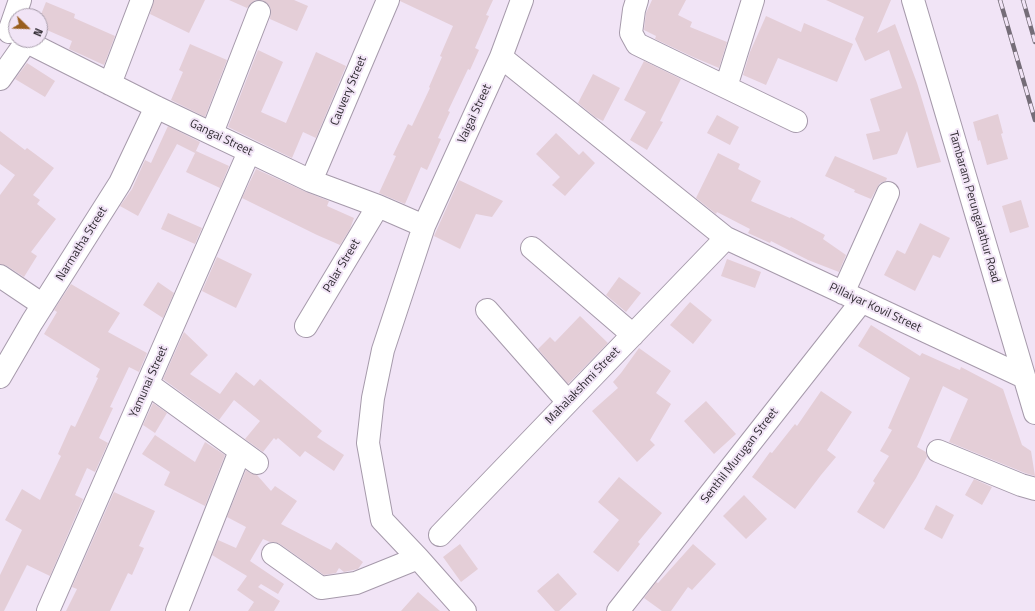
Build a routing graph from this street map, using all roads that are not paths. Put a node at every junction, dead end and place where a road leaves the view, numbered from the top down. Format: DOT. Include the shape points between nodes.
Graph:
graph roads {
  1 [pos="142,0"];
  2 [pos="388,0"];
  3 [pos="522,0"];
  4 [pos="637,0"];
  5 [pos="754,0"];
  6 [pos="913,0"];
  7 [pos="259,12"];
  8 [pos="11,48"];
  9 [pos="40,48"];
  10 [pos="501,57"];
  11 [pos="0,79"];
  12 [pos="110,84"];
  13 [pos="726,87"];
  14 [pos="156,107"];
  15 [pos="796,121"];
  16 [pos="212,134"];
  17 [pos="249,152"];
  18 [pos="311,181"];
  19 [pos="888,192"];
  20 [pos="378,206"];
  21 [pos="424,226"];
  22 [pos="726,238"];
  23 [pos="532,248"];
  24 [pos="0,276"];
  25 [pos="853,297"];
  26 [pos="44,305"];
  27 [pos="487,310"];
  28 [pos="306,326"];
  29 [pos="633,335"];
  30 [pos="0,377"];
  31 [pos="1024,378"];
  32 [pos="148,384"];
  33 [pos="568,402"];
  34 [pos="1035,413"];
  35 [pos="240,450"];
  36 [pos="938,451"];
  37 [pos="257,463"];
  38 [pos="1035,489"];
  39 [pos="440,535"];
  40 [pos="274,554"];
  41 [pos="418,558"];
  42 [pos="48,611"];
  43 [pos="177,611"];
  44 [pos="465,611"];
  45 [pos="618,611"];
  1 -- 12 [label="street"];
  2 -- 18 [label="street, Cauvery Street"];
  3 -- 10 [label="street, Vaigai Street"];
  4 -- 13 [label="street" via="631,33 637,44"];
  5 -- 13 [label="street"];
  6 -- 31 [label="street, Tambaram Perungalathur Road"];
  7 -- 16 [label="street"];
  8 -- 11 [label="street"];
  9 -- 12 [label="street, Gangai Street"];
  10 -- 21 [label="street, Vaigai Street"];
  10 -- 22 [label="street, Pillaiyar Kovil Street"];
  12 -- 14 [label="street, Gangai Street"];
  13 -- 15 [label="street"];
  14 -- 16 [label="street, Gangai Street"];
  14 -- 26 [label="street, Narmatha Street" via="120,183"];
  16 -- 17 [label="street, Gangai Street"];
  17 -- 18 [label="street, Gangai Street"];
  17 -- 32 [label="street, Yamunai Street"];
  18 -- 20 [label="street, Gangai Street"];
  19 -- 25 [label="street, Senthil Murugan Street"];
  20 -- 21 [label="street, Gangai Street"];
  20 -- 28 [label="street, Palar Street"];
  21 -- 41 [label="street, Vaigai Street" via="383,350 373,398 368,443 382,520"];
  22 -- 25 [label="street, Pillaiyar Kovil Street"];
  22 -- 29 [label="street, Mahalakshmi Street"];
  23 -- 29 [label="street"];
  24 -- 26 [label="street"];
  25 -- 31 [label="street, Pillaiyar Kovil Street"];
  25 -- 45 [label="street, Senthil Murugan Street"];
  26 -- 30 [label="street, Narmatha Street"];
  27 -- 33 [label="street"];
  29 -- 33 [label="street, Mahalakshmi Street"];
  31 -- 34 [label="street, Tambaram Perungalathur Road"];
  32 -- 35 [label="street"];
  32 -- 42 [label="street, Yamunai Street"];
  33 -- 39 [label="street, Mahalakshmi Street"];
  35 -- 37 [label="street"];
  35 -- 43 [label="street"];
  36 -- 38 [label="street"];
  40 -- 41 [label="street" via="321,588 356,583"];
  41 -- 44 [label="street, Vaigai Street"];
}
